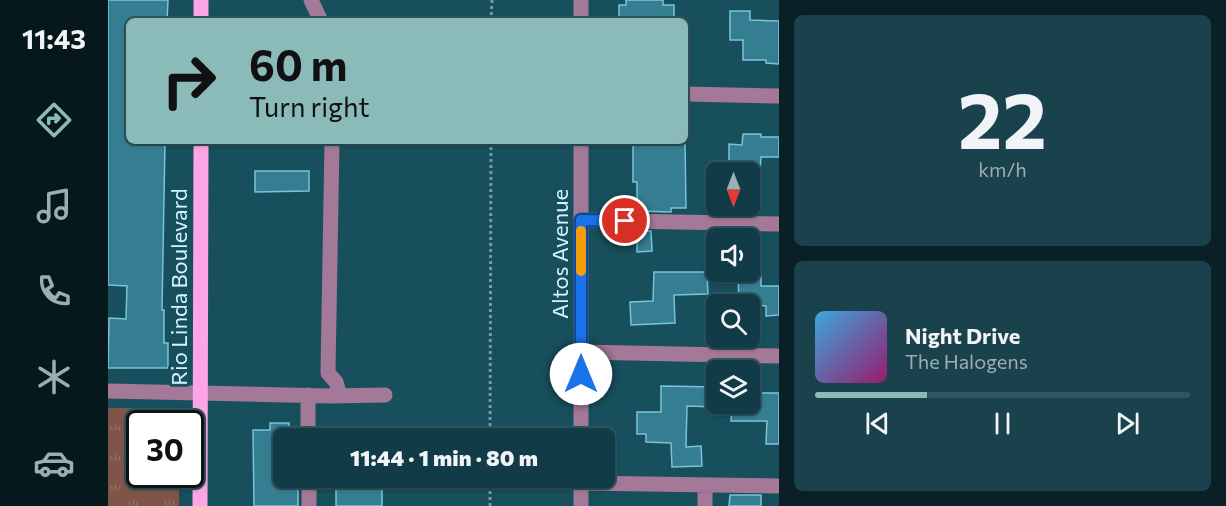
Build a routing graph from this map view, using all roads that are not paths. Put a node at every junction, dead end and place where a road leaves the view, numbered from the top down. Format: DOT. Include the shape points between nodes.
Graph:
graph roads {
  1 [pos="201,0"];
  2 [pos="311,0"];
  3 [pos="582,0"];
  4 [pos="201,18"];
  5 [pos="320,18"];
  6 [pos="581,18"];
  7 [pos="688,94"];
  8 [pos="779,96"];
  9 [pos="201,144"];
  10 [pos="332,144"];
  11 [pos="581,144"];
  12 [pos="581,220"];
  13 [pos="779,224"];
  14 [pos="581,352"];
  15 [pos="779,356"];
  16 [pos="108,391"];
  17 [pos="201,392"];
  18 [pos="308,395"];
  19 [pos="385,395"];
  20 [pos="340,396"];
  21 [pos="308,428"];
  22 [pos="581,428"];
  23 [pos="615,482"];
  24 [pos="705,486"];
  25 [pos="779,486"];
  26 [pos="309,488"];
  27 [pos="582,488"];
  28 [pos="201,506"];
  29 [pos="309,506"];
  30 [pos="581,506"];
  31 [pos="705,506"];
  1 -- 4 [label="main road"];
  2 -- 5 [label="street"];
  3 -- 6 [label="street"];
  7 -- 8 [label="street"];
  9 -- 17 [label="main road, Rio Linda Boulevard"];
  10 -- 20 [label="street" via="328,373"];
  11 -- 12 [label="street, Altos Avenue"];
  12 -- 13 [label="street"];
  12 -- 14 [label="street, Altos Avenue"];
  14 -- 15 [label="street"];
  14 -- 22 [label="street, Altos Avenue"];
  16 -- 17 [label="street"];
  17 -- 18 [label="street"];
  17 -- 28 [label="main road, Rio Linda Boulevard"];
  18 -- 20 [label="street"];
  18 -- 21 [label="street"];
  19 -- 20 [label="street"];
  23 -- 24 [label="street"];
  24 -- 25 [label="street"];
  24 -- 31 [label="street"];
  26 -- 29 [label="street"];
  27 -- 30 [label="street"];
}
